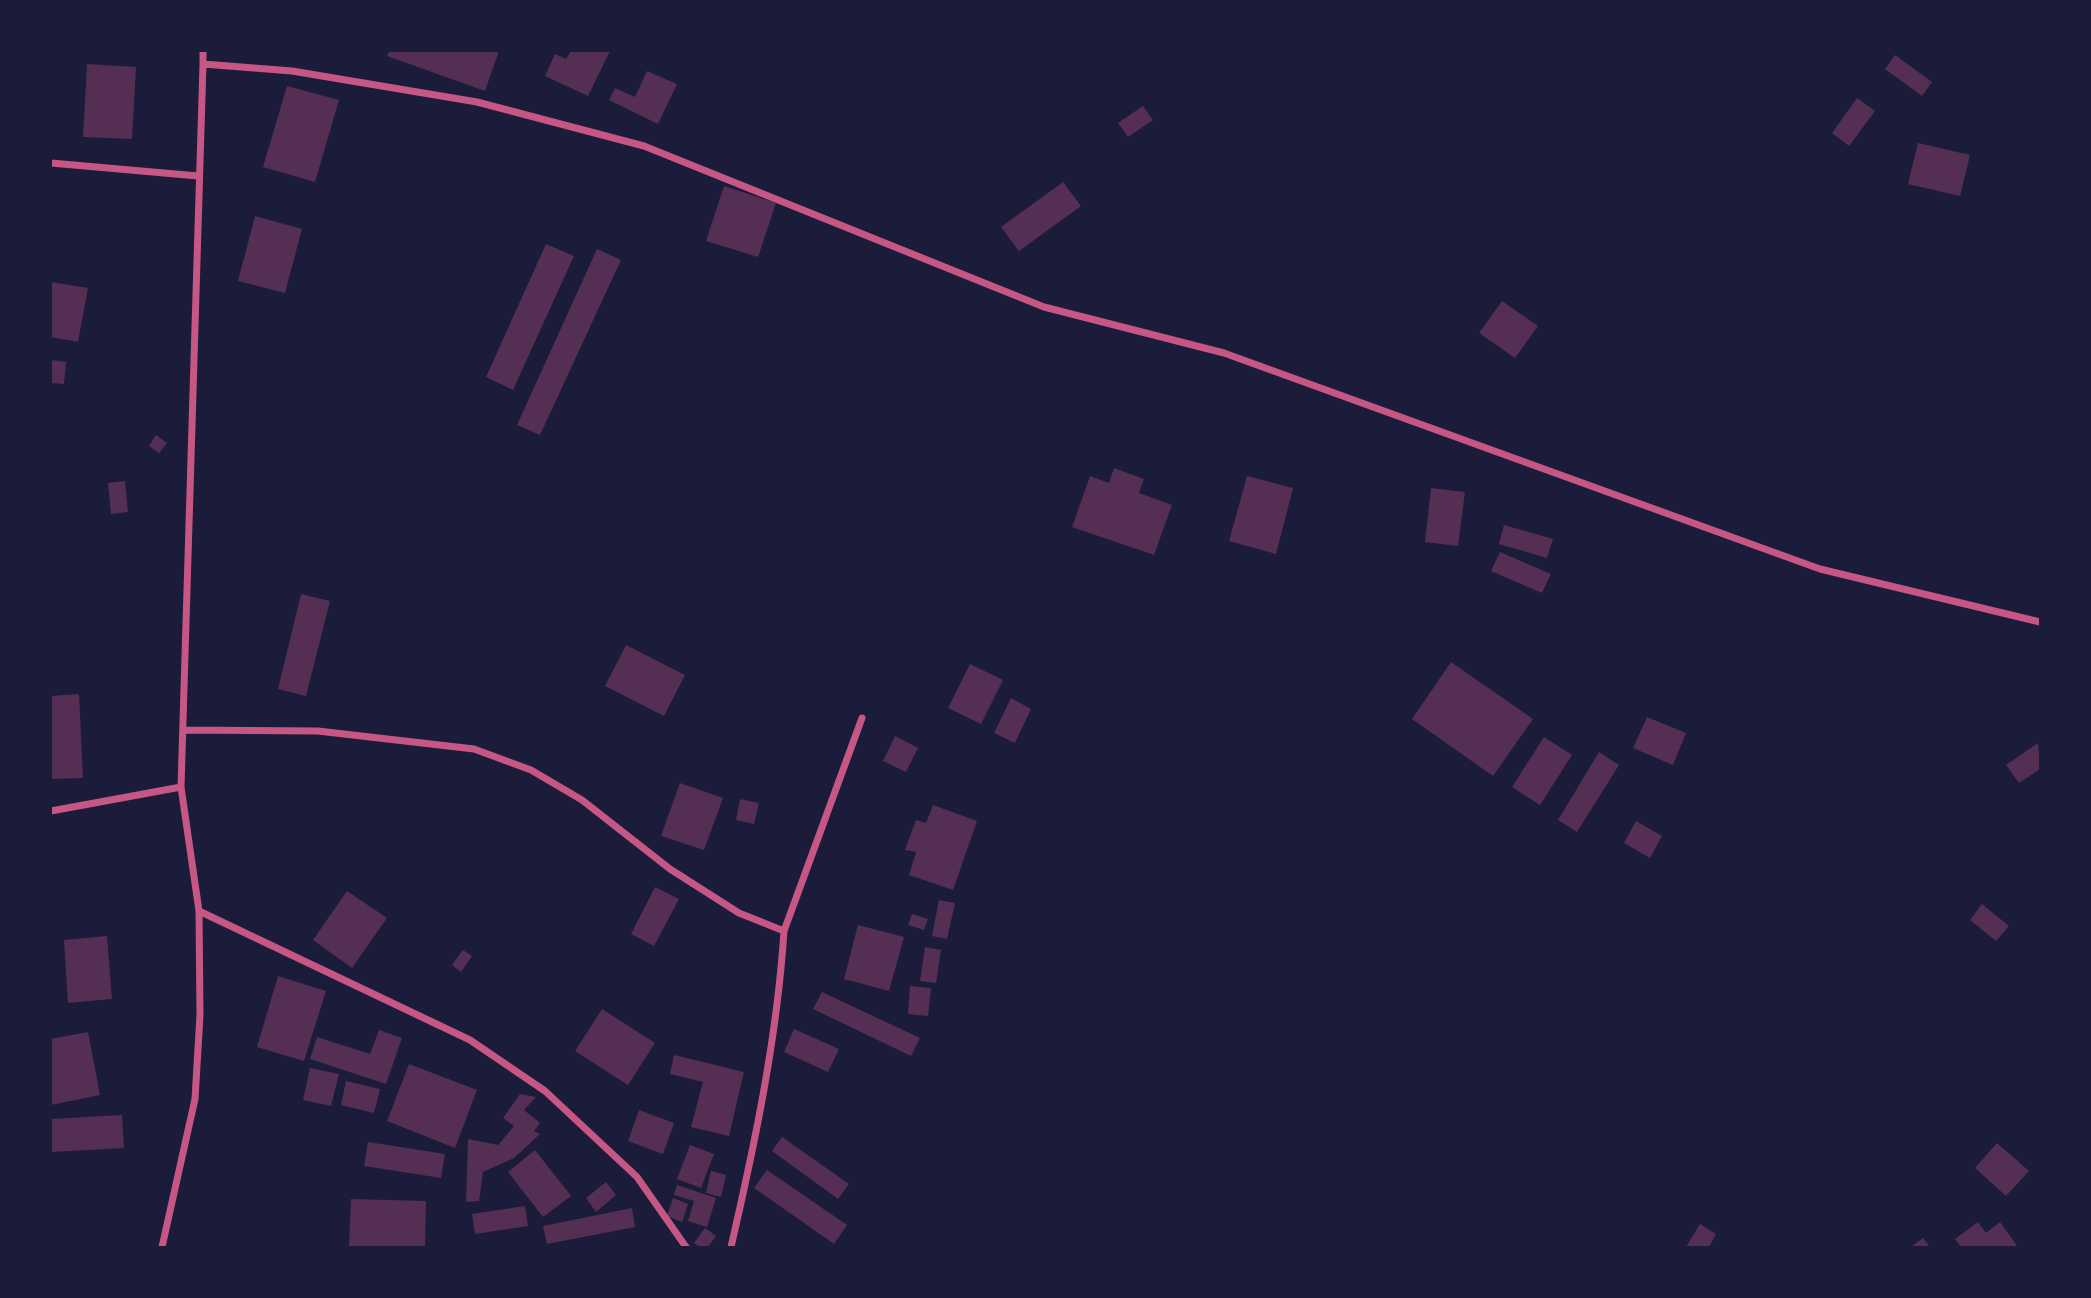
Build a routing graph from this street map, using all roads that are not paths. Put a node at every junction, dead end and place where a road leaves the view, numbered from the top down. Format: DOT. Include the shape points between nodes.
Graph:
graph roads {
  1 [pos="204,51"];
  2 [pos="203,64"];
  3 [pos="51,163"];
  4 [pos="198,176"];
  5 [pos="2040,622"];
  6 [pos="862,718"];
  7 [pos="184,730"];
  8 [pos="181,787"];
  9 [pos="51,811"];
  10 [pos="199,911"];
  11 [pos="784,931"];
  12 [pos="162,1247"];
  13 [pos="686,1247"];
  14 [pos="731,1247"];
  1 -- 2 [label="street"];
  2 -- 4 [label="street"];
  2 -- 5 [label="street" via="292,71 477,102 644,146 1044,307 1224,353 1820,569"];
  3 -- 4 [label="street"];
  4 -- 7 [label="street"];
  6 -- 11 [label="street"];
  7 -- 8 [label="street"];
  7 -- 11 [label="street" via="318,731 474,749 531,770 582,800 693,884 739,913"];
  8 -- 9 [label="street"];
  8 -- 10 [label="street"];
  10 -- 12 [label="street" via="195,1099"];
  10 -- 13 [label="street" via="470,1040 545,1091 637,1177"];
  11 -- 14 [label="street" via="774,1033"];
}
